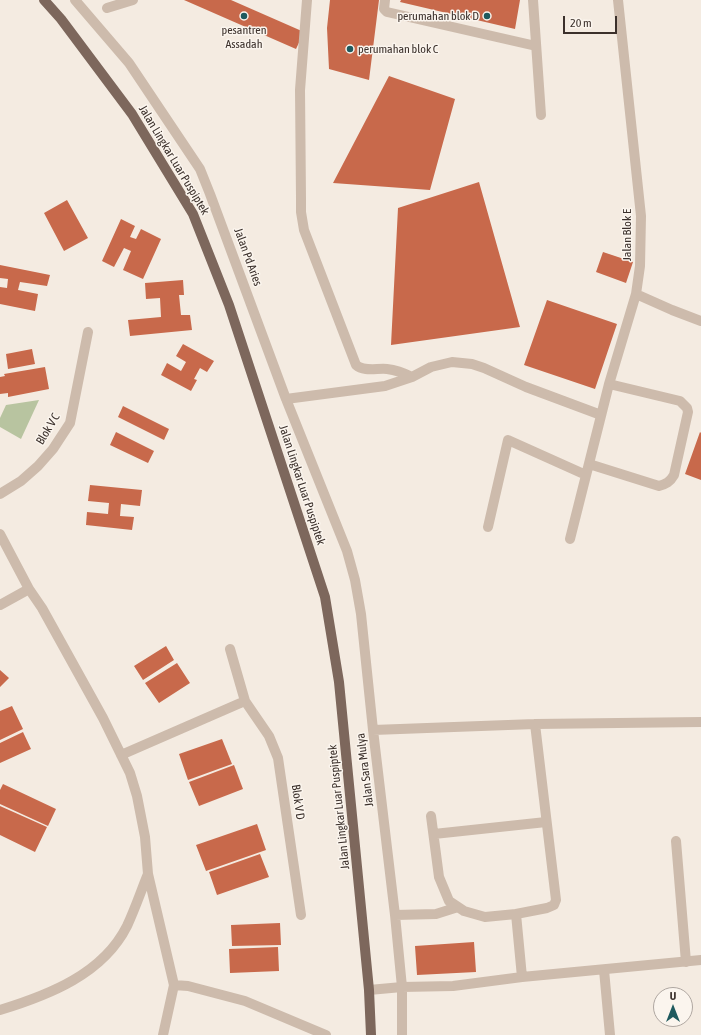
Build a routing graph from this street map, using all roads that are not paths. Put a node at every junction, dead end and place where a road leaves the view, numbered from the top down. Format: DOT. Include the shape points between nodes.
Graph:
graph roads {
  1 [pos="44,0"];
  2 [pos="75,0"];
  3 [pos="133,0"];
  4 [pos="308,0"];
  5 [pos="385,0"];
  6 [pos="533,0"];
  7 [pos="618,0"];
  8 [pos="107,8"];
  9 [pos="536,46"];
  10 [pos="541,115"];
  11 [pos="636,294"];
  12 [pos="701,321"];
  13 [pos="88,332"];
  14 [pos="412,377"];
  15 [pos="609,384"];
  16 [pos="286,399"];
  17 [pos="601,415"];
  18 [pos="589,464"];
  19 [pos="586,475"];
  20 [pos="0,494"];
  21 [pos="488,527"];
  22 [pos="0,534"];
  23 [pos="570,538"];
  24 [pos="347,550"];
  25 [pos="30,589"];
  26 [pos="0,605"];
  27 [pos="230,649"];
  28 [pos="245,701"];
  29 [pos="701,722"];
  30 [pos="535,724"];
  31 [pos="373,730"];
  32 [pos="121,755"];
  33 [pos="431,816"];
  34 [pos="546,822"];
  35 [pos="434,834"];
  36 [pos="676,841"];
  37 [pos="148,874"];
  38 [pos="458,907"];
  39 [pos="516,914"];
  40 [pos="300,915"];
  41 [pos="395,915"];
  42 [pos="701,960"];
  43 [pos="686,962"];
  44 [pos="604,970"];
  45 [pos="522,978"];
  46 [pos="174,985"];
  47 [pos="402,987"];
  48 [pos="369,990"];
  49 [pos="0,1010"];
  50 [pos="163,1035"];
  51 [pos="326,1035"];
  52 [pos="371,1035"];
  53 [pos="402,1035"];
  54 [pos="610,1035"];
  1 -- 48 [label="main road, Jalan Lingkar Luar Puspiptek" via="132,114 193,214 229,305 318,574 325,596 339,682"];
  2 -- 16 [label="street, Jalan Pd Aries" via="128,63 200,169"];
  3 -- 8 [label="street"];
  4 -- 14 [label="street" via="300,90 300,199 304,230 356,365 363,369 399,371"];
  5 -- 9 [label="street" via="384,9 387,12"];
  6 -- 9 [label="street"];
  7 -- 11 [label="street, Jalan Blok E" via="641,216 640,266"];
  9 -- 10 [label="street"];
  11 -- 12 [label="street"];
  11 -- 15 [label="street, Jalan Blok E"];
  13 -- 20 [label="street, Blok V C" via="70,423 38,466"];
  14 -- 16 [label="street" via="385,386"];
  14 -- 17 [label="street" via="441,364 472,364"];
  15 -- 17 [label="street, Jalan Blok E"];
  15 -- 18 [label="street" via="680,401 687,408 674,476 666,484 659,486"];
  16 -- 24 [label="street, Jalan Pd Aries"];
  17 -- 18 [label="street, Jalan Blok E"];
  18 -- 19 [label="street, Jalan Blok E"];
  19 -- 21 [label="street" via="508,440"];
  19 -- 23 [label="street, Jalan Blok E"];
  22 -- 25 [label="street"];
  24 -- 31 [label="street, Jalan Sara Mulya" via="361,614"];
  25 -- 26 [label="street"];
  25 -- 32 [label="street" via="103,718"];
  27 -- 28 [label="street, Blok V D"];
  28 -- 32 [label="street"];
  28 -- 40 [label="street, Blok V D" via="269,736 278,758"];
  29 -- 30 [label="street"];
  30 -- 31 [label="street"];
  30 -- 34 [label="street"];
  31 -- 41 [label="street, Jalan Sara Mulya"];
  32 -- 37 [label="street" via="137,796 145,837"];
  33 -- 35 [label="street"];
  34 -- 35 [label="street"];
  34 -- 39 [label="street" via="556,900 554,905 547,908"];
  35 -- 38 [label="street" via="439,877 450,901"];
  36 -- 43 [label="street"];
  37 -- 46 [label="street"];
  37 -- 49 [label="street" via="127,926 110,951 92,968 53,990"];
  38 -- 39 [label="street" via="485,917"];
  38 -- 41 [label="street" via="436,914"];
  39 -- 45 [label="street"];
  41 -- 47 [label="street, Jalan Sara Mulya"];
  42 -- 43 [label="street"];
  43 -- 44 [label="street"];
  44 -- 45 [label="street"];
  44 -- 54 [label="street"];
  45 -- 47 [label="street" via="453,986"];
  46 -- 50 [label="street"];
  46 -- 51 [label="street" via="188,986 246,1001"];
  47 -- 48 [label="street"];
  47 -- 53 [label="street, Jalan Sara Mulya"];
  48 -- 52 [label="main road, Jalan Lingkar Luar Puspiptek"];
}
